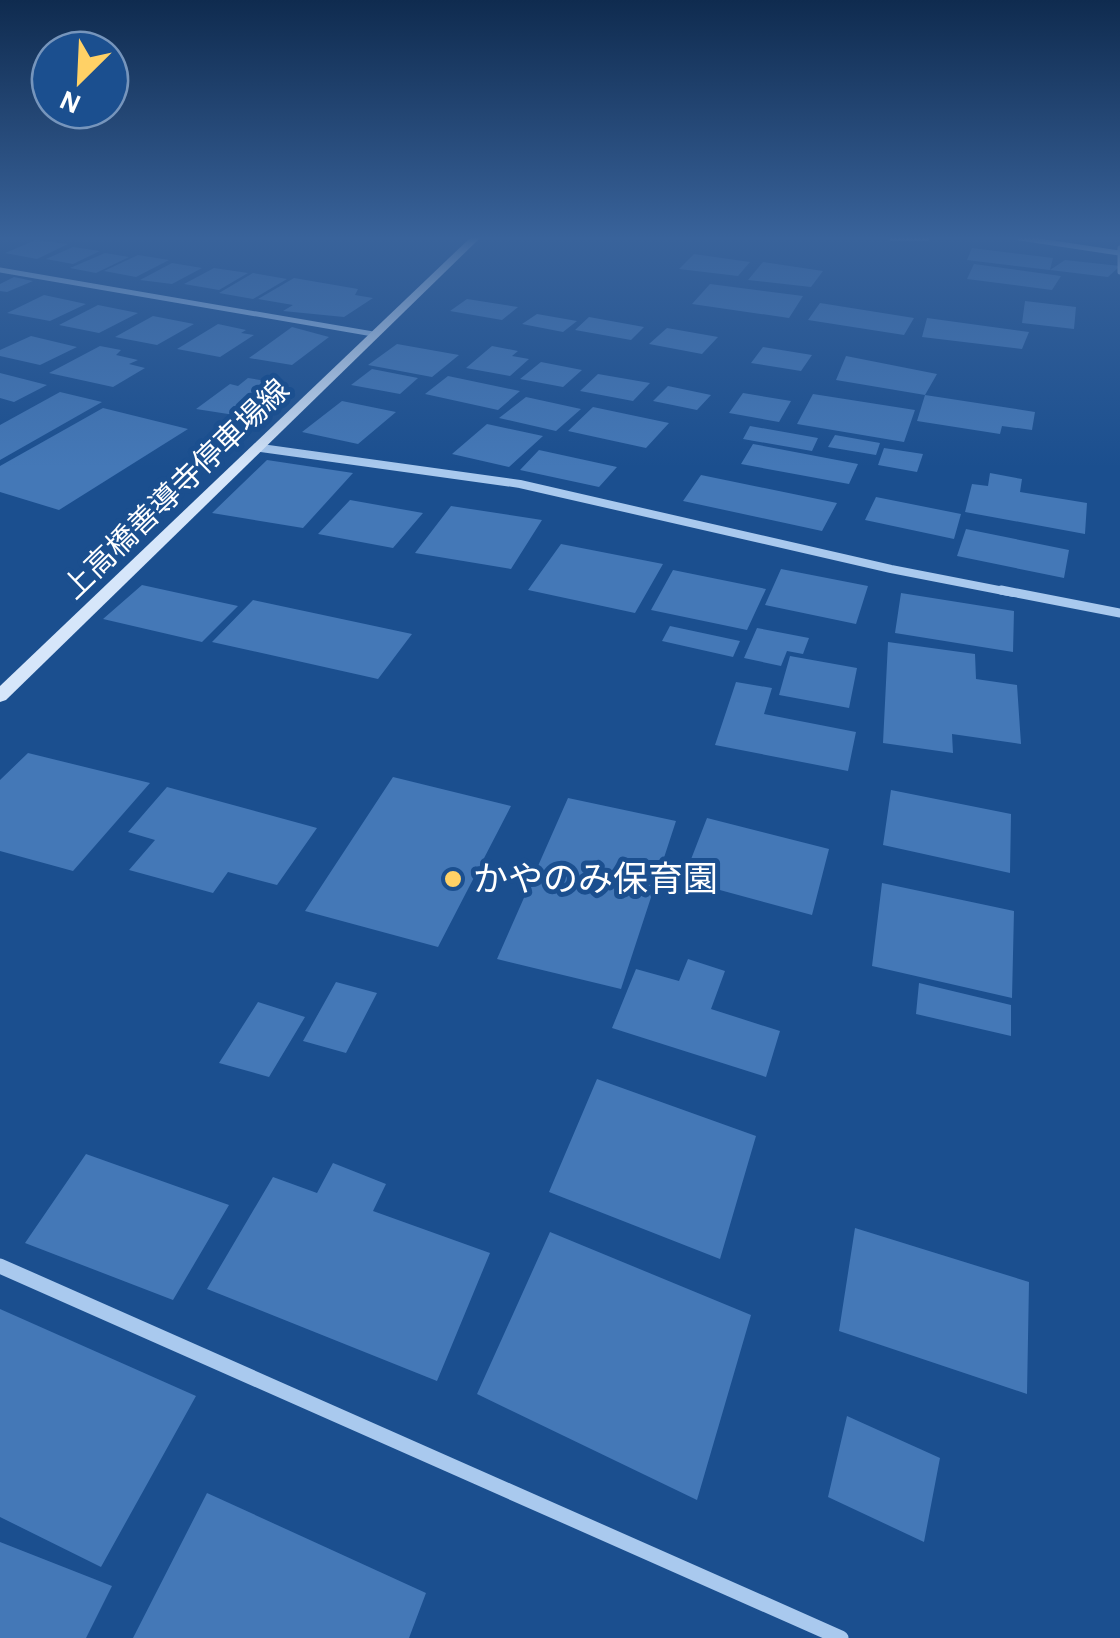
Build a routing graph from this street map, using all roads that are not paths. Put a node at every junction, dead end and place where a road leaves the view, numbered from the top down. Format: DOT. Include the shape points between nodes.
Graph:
graph roads {
  1 [pos="259,314"];
  2 [pos="394,314"];
  3 [pos="373,334"];
  4 [pos="261,448"];
  5 [pos="1120,612"];
  6 [pos="0,696"];
  7 [pos="0,1266"];
  8 [pos="841,1638"];
  1 -- 3 [label="street"];
  2 -- 3 [label="main road, 上高橋善導寺停車場線"];
  3 -- 4 [label="main road, 上高橋善導寺停車場線"];
  4 -- 5 [label="street" via="520,484 891,569"];
  4 -- 6 [label="main road, 上高橋善導寺停車場線"];
  7 -- 8 [label="street"];
}
